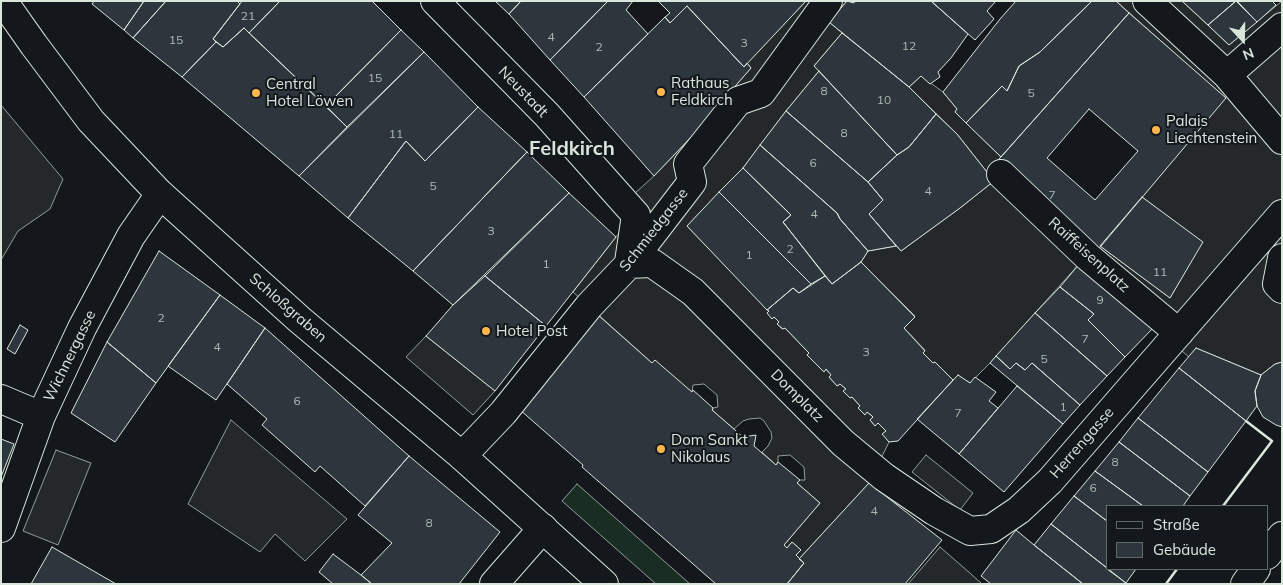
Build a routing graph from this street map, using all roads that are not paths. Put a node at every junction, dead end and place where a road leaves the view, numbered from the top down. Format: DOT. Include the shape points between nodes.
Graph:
graph roads {
  1 [pos="4,1"];
  2 [pos="435,1"];
  3 [pos="828,1"];
  4 [pos="1147,1"];
  5 [pos="1282,27"];
  6 [pos="1227,75"];
  7 [pos="1282,140"];
  8 [pos="1001,174"];
  9 [pos="160,194"];
  10 [pos="1282,214"];
  11 [pos="1282,258"];
  12 [pos="629,264"];
  13 [pos="1282,289"];
  14 [pos="1179,333"];
  15 [pos="1,399"];
  16 [pos="41,416"];
  17 [pos="462,456"];
  18 [pos="1,528"];
  19 [pos="543,528"];
  20 [pos="970,531"];
  21 [pos="1282,536"];
  22 [pos="1268,554"];
  23 [pos="1255,570"];
  24 [pos="494,584"];
  25 [pos="604,584"];
  26 [pos="1245,584"];
  1 -- 9 [label="street, Schloßgraben" via="91,120"];
  2 -- 12 [label="street, Neustadt" via="547,115 636,215"];
  3 -- 12 [label="street, Schmiedgasse" via="761,93 738,101 688,164 692,182"];
  4 -- 6 [label="street"];
  5 -- 6 [label="street"];
  6 -- 7 [label="street"];
  8 -- 14 [label="street, Raiffeisenplatz" via="1088,257"];
  9 -- 16 [label="street, Wichnergasse" via="132,236 82,328"];
  9 -- 17 [label="street, Schloßgraben" via="300,320"];
  10 -- 14 [label="street, Herrengasse"];
  11 -- 13 [label="street" via="1276,284"];
  12 -- 17 [label="street, Schmiedgasse" via="588,306 503,413"];
  12 -- 20 [label="street, Domplatz" via="652,263 692,292 844,442 884,477"];
  14 -- 20 [label="street, Herrengasse" via="1050,481 1020,510 991,530"];
  15 -- 16 [label="street"];
  16 -- 18 [label="street, Wichnergasse"];
  17 -- 19 [label="street, Schloßgraben"];
  19 -- 24 [label="street"];
  19 -- 25 [label="street, Schloßgraben"];
  21 -- 22 [label="street"];
  23 -- 26 [label="street"];
}
